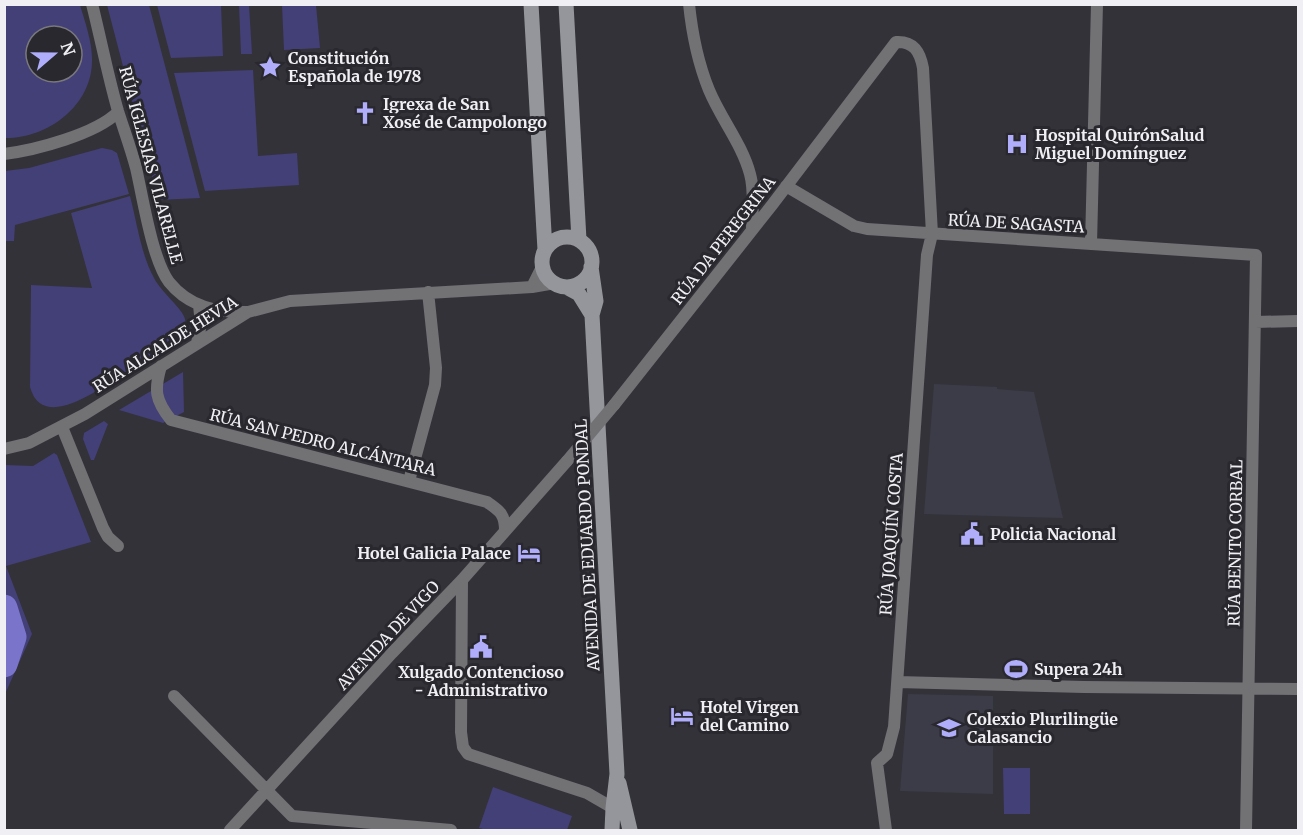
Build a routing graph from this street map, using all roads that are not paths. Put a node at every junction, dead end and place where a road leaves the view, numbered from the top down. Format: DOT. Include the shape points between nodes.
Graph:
graph roads {
  1 [pos="92,4"];
  2 [pos="531,4"];
  3 [pos="566,4"];
  4 [pos="689,4"];
  5 [pos="1097,4"];
  6 [pos="904,42"];
  7 [pos="118,112"];
  8 [pos="4,154"];
  9 [pos="786,186"];
  10 [pos="752,230"];
  11 [pos="932,234"];
  12 [pos="579,240"];
  13 [pos="1091,244"];
  14 [pos="545,250"];
  15 [pos="1256,255"];
  16 [pos="542,267"];
  17 [pos="591,267"];
  18 [pos="561,285"];
  19 [pos="532,286"];
  20 [pos="428,292"];
  21 [pos="199,305"];
  22 [pos="248,312"];
  23 [pos="592,315"];
  24 [pos="1299,321"];
  25 [pos="1256,322"];
  26 [pos="196,343"];
  27 [pos="161,366"];
  28 [pos="62,427"];
  29 [pos="4,449"];
  30 [pos="567,461"];
  31 [pos="409,481"];
  32 [pos="505,531"];
  33 [pos="118,546"];
  34 [pos="462,580"];
  35 [pos="898,682"];
  36 [pos="1249,688"];
  37 [pos="1299,689"];
  38 [pos="174,696"];
  39 [pos="617,774"];
  40 [pos="267,789"];
  41 [pos="613,808"];
  42 [pos="452,830"];
  43 [pos="230,831"];
  44 [pos="612,831"];
  45 [pos="630,831"];
  46 [pos="886,831"];
  47 [pos="1246,831"];
  1 -- 7 [label="street, RÚA IGLESIAS VILARELLE"];
  2 -- 14 [label="main road"];
  3 -- 12 [label="main road"];
  4 -- 10 [label="street" via="691,29 710,91 751,175"];
  5 -- 13 [label="street"];
  6 -- 9 [label="street, RÚA DA PEREGRINA" via="896,42"];
  6 -- 11 [label="street, RÚA JOAQUÍN COSTA" via="914,46 923,68"];
  7 -- 8 [label="street" via="81,134"];
  7 -- 21 [label="street, RÚA IGLESIAS VILARELLE" via="161,267 176,289"];
  9 -- 10 [label="street, RÚA DA PEREGRINA"];
  9 -- 11 [label="street, RÚA DE SAGASTA" via="854,226"];
  10 -- 30 [label="street, RÚA DA PEREGRINA, bridge"];
  11 -- 13 [label="street, RÚA DE SAGASTA"];
  11 -- 35 [label="street, RÚA JOAQUÍN COSTA" via="927,255"];
  12 -- 14 [label="main road" via="564,237"];
  12 -- 17 [label="main road" via="590,252"];
  13 -- 15 [label="street, RÚA DE SAGASTA"];
  14 -- 16 [label="main road"];
  15 -- 25 [label="street, RÚA BENITO CORBAL"];
  16 -- 18 [label="main road"];
  16 -- 19 [label="street"];
  17 -- 18 [label="main road" via="582,281"];
  17 -- 23 [label="main road, AVENIDA DE EDUARDO PONDAL" via="596,301"];
  18 -- 19 [label="street, RÚA ALCALDE HEVIA"];
  18 -- 23 [label="main road" via="579,294"];
  19 -- 20 [label="street, RÚA ALCALDE HEVIA"];
  20 -- 22 [label="street, RÚA ALCALDE HEVIA" via="290,301"];
  20 -- 31 [label="street" via="435,385"];
  21 -- 22 [label="street, RÚA IGLESIAS VILARELLE"];
  21 -- 26 [label="street" via="201,324"];
  22 -- 26 [label="street, RÚA ALCALDE HEVIA"];
  23 -- 39 [label="main road, AVENIDA DE EDUARDO PONDAL"];
  24 -- 25 [label="street"];
  25 -- 36 [label="street, RÚA BENITO CORBAL"];
  26 -- 27 [label="street, RÚA ALCALDE HEVIA"];
  27 -- 28 [label="street, RÚA ALCALDE HEVIA"];
  27 -- 31 [label="street, RÚA SAN PEDRO ALCÁNTARA" via="156,383 159,405 171,420"];
  28 -- 29 [label="street, RÚA ALCALDE HEVIA" via="29,443"];
  28 -- 33 [label="street" via="108,537"];
  30 -- 32 [label="street, AVENIDA DE VIGO"];
  31 -- 32 [label="street, RÚA SAN PEDRO ALCÁNTARA" via="487,502 499,510 505,520"];
  32 -- 34 [label="street, AVENIDA DE VIGO"];
  34 -- 40 [label="street, AVENIDA DE VIGO"];
  34 -- 41 [label="street" via="461,732 468,754 587,793"];
  35 -- 36 [label="street"];
  35 -- 46 [label="street, RÚA JOAQUÍN COSTA" via="894,727 887,754 877,763"];
  36 -- 37 [label="street"];
  36 -- 47 [label="street, RÚA BENITO CORBAL"];
  38 -- 40 [label="street"];
  39 -- 41 [label="main road"];
  39 -- 45 [label="main road"];
  40 -- 42 [label="street" via="292,816"];
  40 -- 43 [label="street, AVENIDA DE VIGO"];
  41 -- 44 [label="main road"];
}
